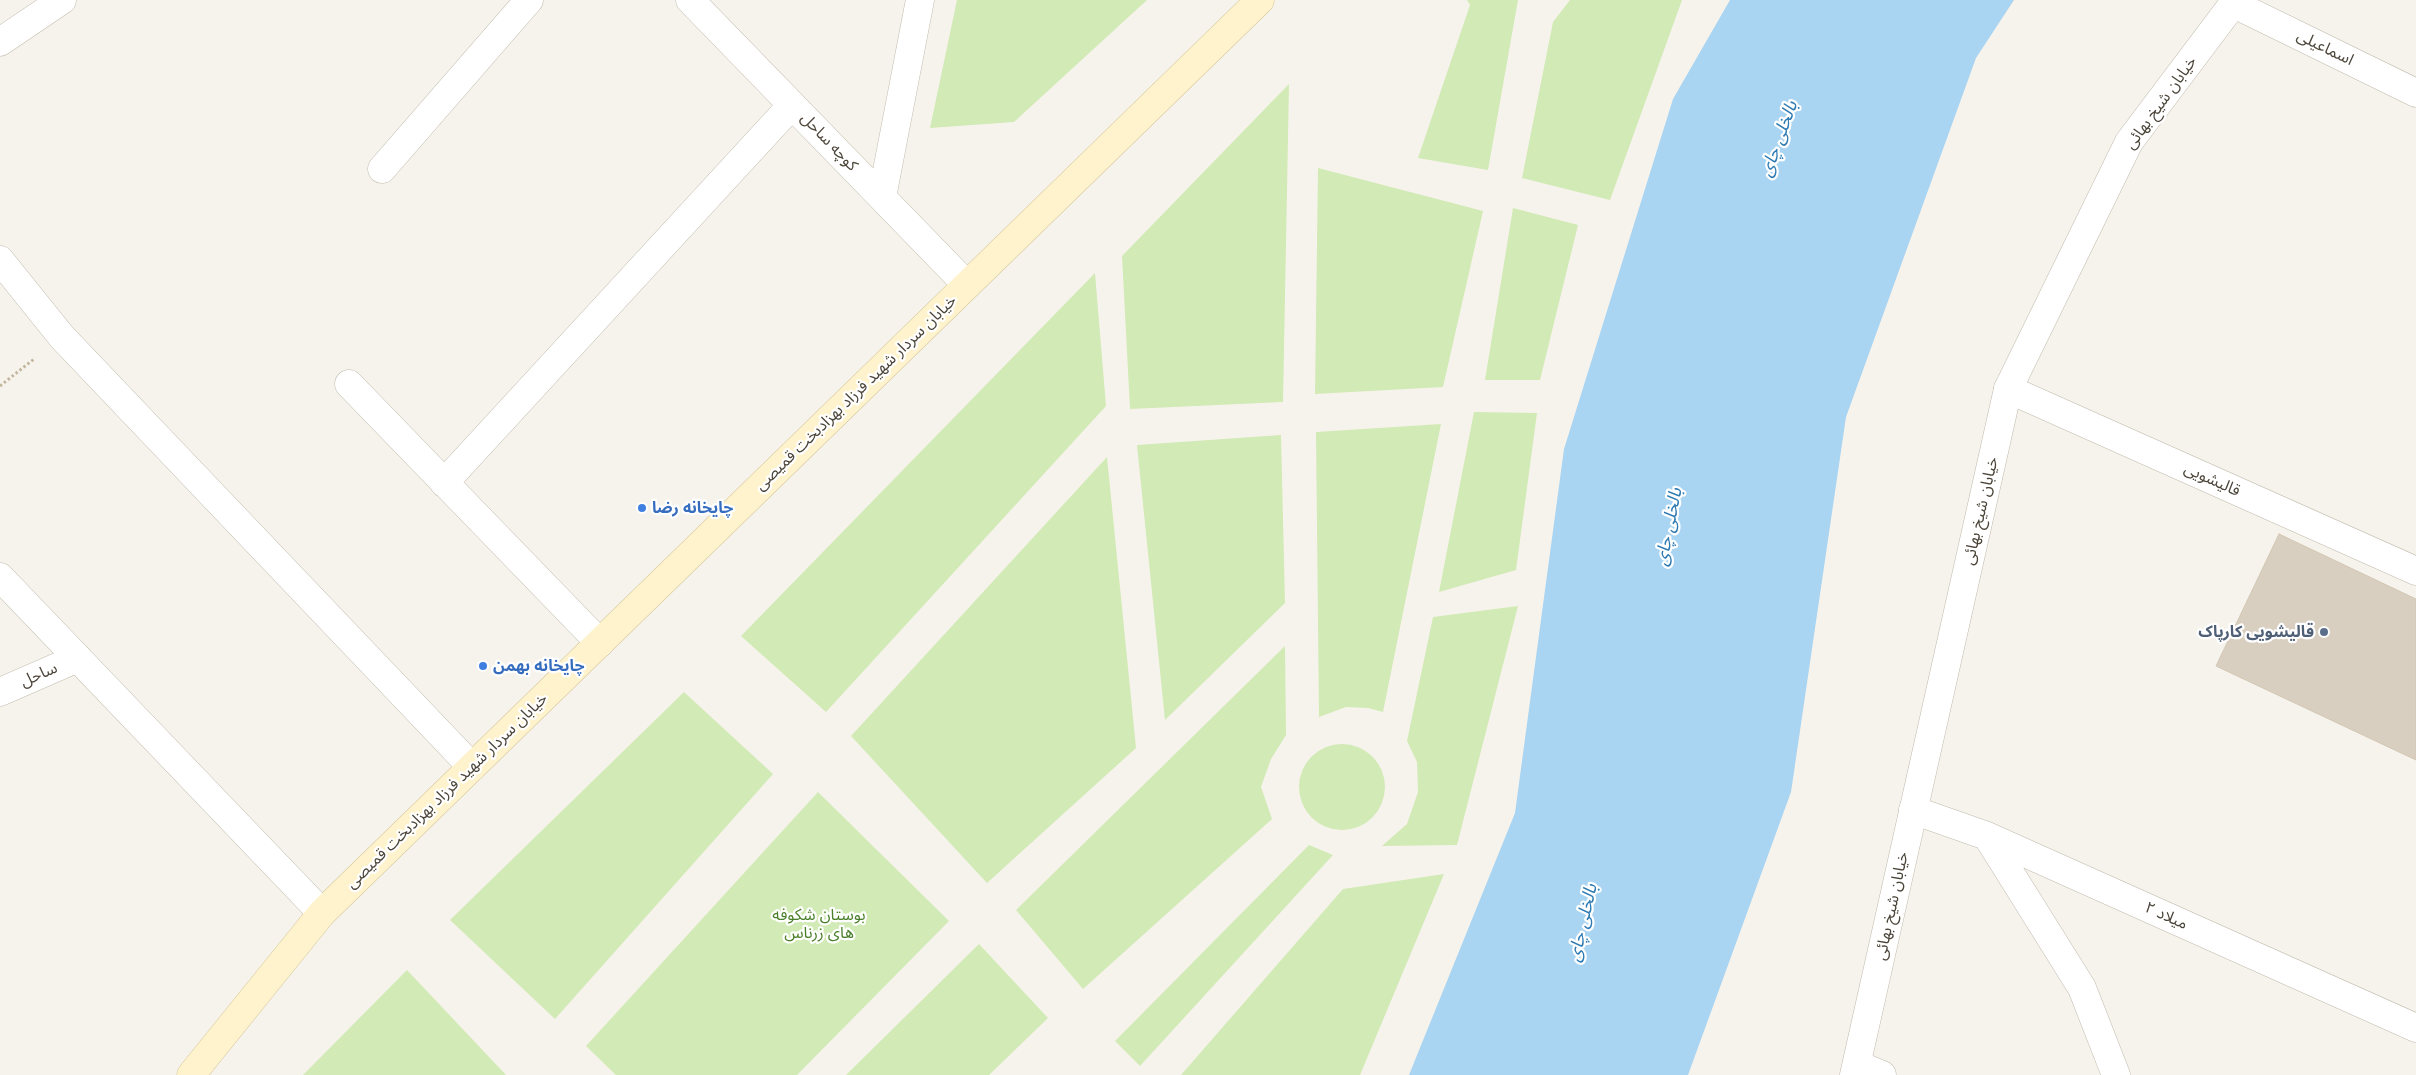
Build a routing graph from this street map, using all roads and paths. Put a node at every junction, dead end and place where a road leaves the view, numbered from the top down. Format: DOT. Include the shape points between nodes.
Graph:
graph roads {
  1 [pos="62,0"];
  2 [pos="530,0"];
  3 [pos="690,0"];
  4 [pos="920,0"];
  5 [pos="1260,0"];
  6 [pos="2235,2"];
  7 [pos="0,42"];
  8 [pos="2416,93"];
  9 [pos="792,105"];
  10 [pos="382,169"];
  11 [pos="882,197"];
  12 [pos="0,260"];
  13 [pos="967,285"];
  14 [pos="62,337"];
  15 [pos="349,384"];
  16 [pos="0,386"];
  17 [pos="2008,389"];
  18 [pos="444,483"];
  19 [pos="2416,571"];
  20 [pos="0,578"];
  21 [pos="600,643"];
  22 [pos="78,658"];
  23 [pos="0,692"];
  24 [pos="472,767"];
  25 [pos="1913,810"];
  26 [pos="1987,836"];
  27 [pos="322,913"];
  28 [pos="2416,1028"];
  29 [pos="1865,1072"];
  30 [pos="190,1075"];
  31 [pos="2116,1075"];
  1 -- 7 [label="street"];
  2 -- 10 [label="street"];
  3 -- 9 [label="street, کوچه ساحل"];
  4 -- 11 [label="street"];
  5 -- 13 [label="main road, خیابان سردار شهید فرزاد بهزاد‌بخت قمیصی"];
  6 -- 8 [label="street, اسماعیلی"];
  6 -- 17 [label="street, خیابان شیخ بهائی" via="2129,142"];
  9 -- 11 [label="street, کوچه ساحل"];
  9 -- 18 [label="street"];
  11 -- 13 [label="street, کوچه ساحل"];
  12 -- 14 [label="street"];
  13 -- 21 [label="main road, خیابان سردار شهید فرزاد بهزاد‌بخت قمیصی"];
  14 -- 16 [label="path"];
  14 -- 24 [label="street"];
  15 -- 18 [label="street"];
  17 -- 19 [label="street, قالیشویی"];
  17 -- 25 [label="street, خیابان شیخ بهائی"];
  18 -- 21 [label="street"];
  20 -- 22 [label="street"];
  21 -- 24 [label="main road, خیابان سردار شهید فرزاد بهزاد‌بخت قمیصی"];
  22 -- 23 [label="street, ساحل"];
  22 -- 27 [label="street"];
  24 -- 27 [label="main road, خیابان سردار شهید فرزاد بهزاد‌بخت قمیصی"];
  25 -- 26 [label="street, میلاد ۲"];
  25 -- 29 [label="street, خیابان شیخ بهائی"];
  26 -- 28 [label="street, میلاد ۲"];
  26 -- 31 [label="street" via="2082,988"];
  27 -- 30 [label="main road, خیابان سردار شهید فرزاد بهزاد‌بخت قمیصی"];
}
